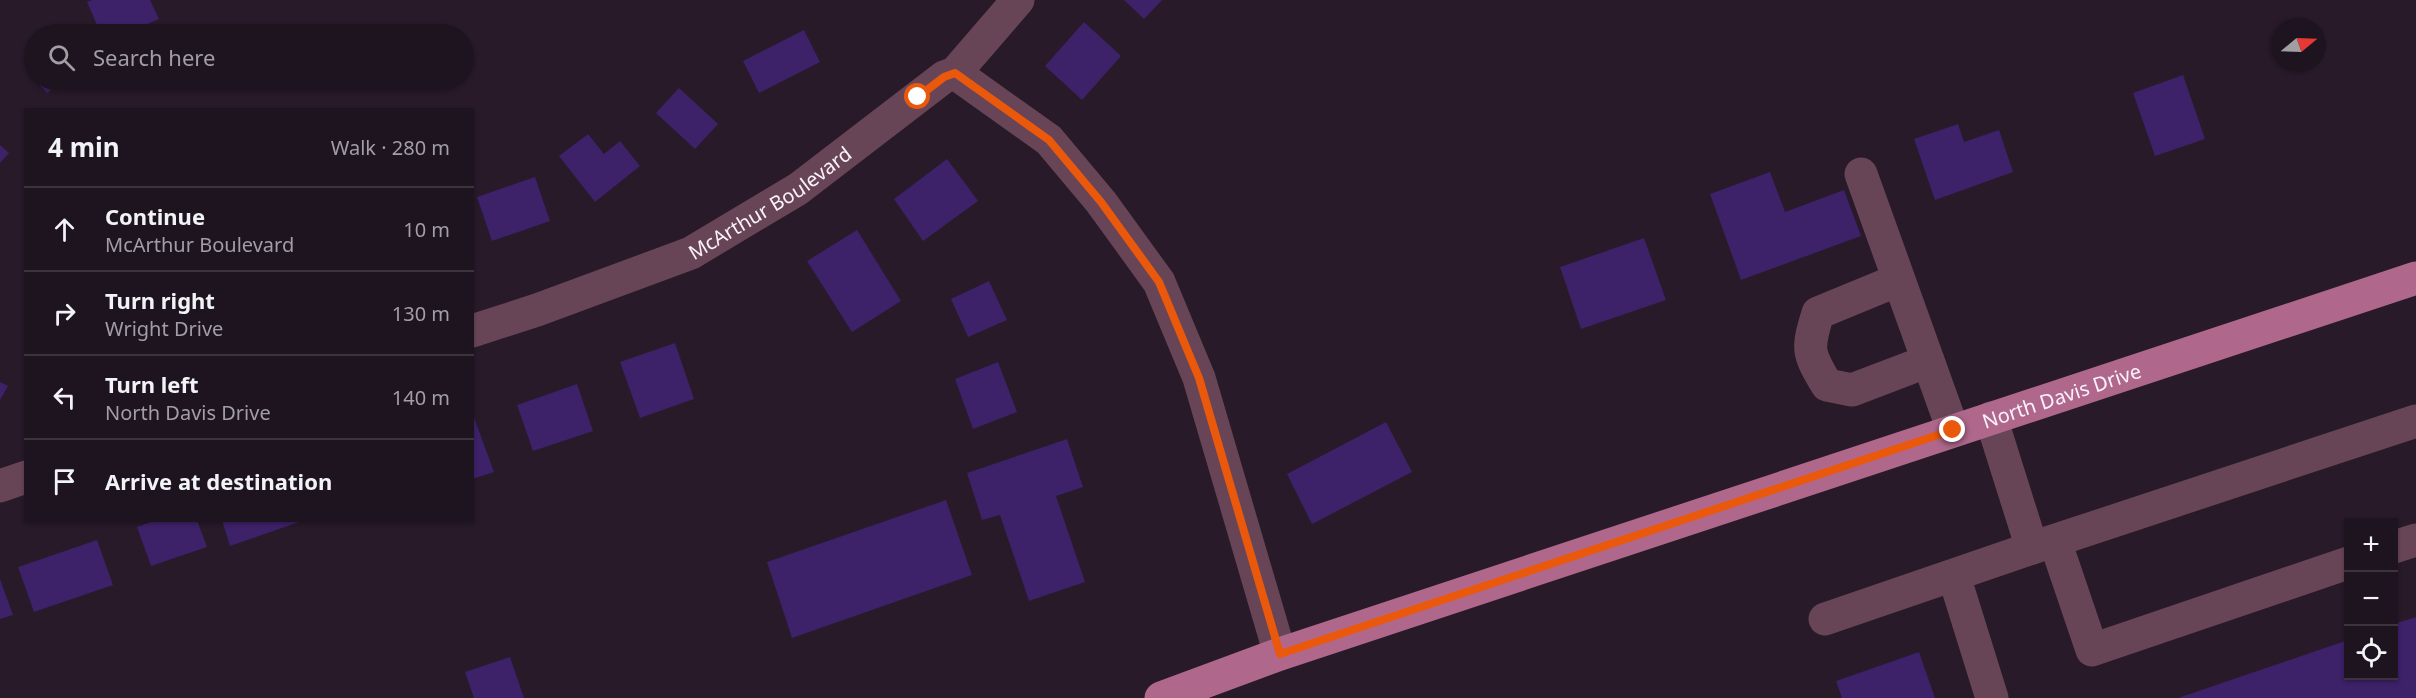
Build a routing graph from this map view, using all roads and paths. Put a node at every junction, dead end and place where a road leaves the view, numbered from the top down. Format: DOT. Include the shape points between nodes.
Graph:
graph roads {
  1 [pos="1018,0"];
  2 [pos="955,73"];
  3 [pos="1861,174"];
  4 [pos="2416,278"];
  5 [pos="1898,280"];
  6 [pos="474,330"];
  7 [pos="1928,361"];
  8 [pos="1991,418"];
  9 [pos="2416,421"];
  10 [pos="1953,430"];
  11 [pos="24,478"];
  12 [pos="0,486"];
  13 [pos="2416,540"];
  14 [pos="2044,544"];
  15 [pos="2398,546"];
  16 [pos="2344,565"];
  17 [pos="1954,576"];
  18 [pos="1825,619"];
  19 [pos="1280,654"];
  20 [pos="1161,698"];
  21 [pos="1992,698"];
  1 -- 2 [label="street, McArthur Boulevard"];
  2 -- 6 [label="street, McArthur Boulevard" via="944,77 798,189 691,253"];
  2 -- 19 [label="street" via="1049,140 1101,202 1159,282 1199,378"];
  3 -- 5 [label="street"];
  4 -- 8 [label="main road, North Davis Drive"];
  5 -- 7 [label="street"];
  5 -- 7 [label="street" via="1818,313 1809,342 1812,360 1827,385 1852,390"];
  7 -- 10 [label="street"];
  8 -- 10 [label="main road, North Davis Drive"];
  8 -- 14 [label="street"];
  9 -- 14 [label="street"];
  10 -- 19 [label="main road, North Davis Drive"];
  11 -- 12 [label="street"];
  13 -- 15 [label="street"];
  14 -- 16 [label="street" via="2092,650"];
  14 -- 17 [label="street"];
  17 -- 18 [label="street"];
  17 -- 21 [label="street"];
  19 -- 20 [label="main road, North Davis Drive"];
}
